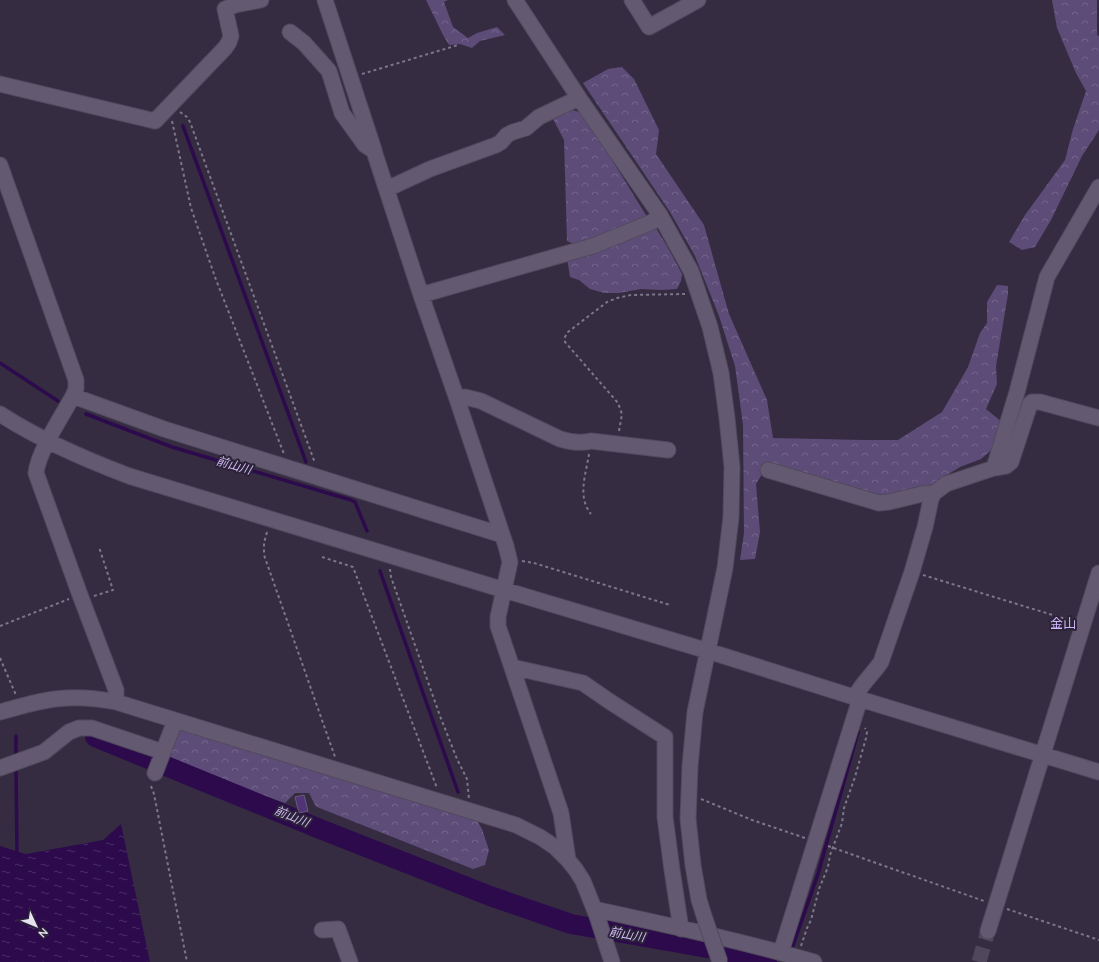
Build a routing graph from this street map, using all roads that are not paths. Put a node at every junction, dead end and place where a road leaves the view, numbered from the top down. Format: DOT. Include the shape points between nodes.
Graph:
graph roads {
  1 [pos="261,0"];
  2 [pos="325,0"];
  3 [pos="515,0"];
  4 [pos="632,0"];
  5 [pos="698,0"];
  6 [pos="290,32"];
  7 [pos="0,84"];
  8 [pos="579,98"];
  9 [pos="374,151"];
  10 [pos="0,165"];
  11 [pos="1099,187"];
  12 [pos="387,189"];
  13 [pos="660,215"];
  14 [pos="421,295"];
  15 [pos="73,396"];
  16 [pos="457,399"];
  17 [pos="0,414"];
  18 [pos="1099,418"];
  19 [pos="48,441"];
  20 [pos="668,450"];
  21 [pos="994,468"];
  22 [pos="768,470"];
  23 [pos="934,493"];
  24 [pos="502,535"];
  25 [pos="1099,573"];
  26 [pos="504,590"];
  27 [pos="708,651"];
  28 [pos="512,667"];
  29 [pos="116,702"];
  30 [pos="857,703"];
  31 [pos="0,712"];
  32 [pos="175,721"];
  33 [pos="162,755"];
  34 [pos="1043,755"];
  35 [pos="0,768"];
  36 [pos="1099,772"];
  37 [pos="154,773"];
  38 [pos="568,860"];
  39 [pos="595,913"];
  40 [pos="681,929"];
  41 [pos="322,930"];
  42 [pos="988,931"];
  43 [pos="781,952"];
  44 [pos="350,962"];
  45 [pos="612,962"];
  46 [pos="720,962"];
  47 [pos="814,962"];
  1 -- 7 [label="street" via="225,9 231,36 229,42 155,121"];
  2 -- 9 [label="street"];
  3 -- 8 [label="street"];
  4 -- 5 [label="street" via="649,27"];
  6 -- 9 [label="street" via="304,43 329,71 342,112 365,145"];
  8 -- 12 [label="street" via="539,118 526,128 513,132 496,145 430,169"];
  8 -- 13 [label="street"];
  9 -- 12 [label="street"];
  10 -- 15 [label="street" via="76,380"];
  11 -- 21 [label="street" via="1047,277"];
  12 -- 14 [label="street"];
  13 -- 14 [label="street" via="652,222 594,246"];
  13 -- 27 [label="street" via="691,271 710,327 721,373 727,418 732,467 731,517 725,568"];
  14 -- 16 [label="street"];
  15 -- 19 [label="street"];
  15 -- 24 [label="street" via="164,429"];
  16 -- 20 [label="street" via="465,397 481,401 560,440"];
  16 -- 24 [label="street"];
  17 -- 19 [label="street"];
  18 -- 21 [label="street" via="1032,402 1011,462 1006,466"];
  19 -- 26 [label="street" via="128,476"];
  19 -- 29 [label="street" via="36,473 116,690"];
  21 -- 23 [label="street" via="946,484"];
  22 -- 23 [label="street" via="879,503"];
  23 -- 30 [label="street" via="912,572 881,662 858,691"];
  24 -- 26 [label="street" via="510,562"];
  25 -- 34 [label="street"];
  26 -- 27 [label="street"];
  26 -- 28 [label="street" via="498,626"];
  27 -- 30 [label="street"];
  27 -- 46 [label="street, bridge" via="696,712 688,819 699,900"];
  28 -- 38 [label="street" via="561,812"];
  28 -- 40 [label="street" via="584,683 665,737 665,817"];
  29 -- 31 [label="street" via="92,698 67,698 44,700"];
  29 -- 32 [label="street"];
  30 -- 34 [label="street"];
  30 -- 43 [label="street"];
  32 -- 33 [label="street"];
  32 -- 38 [label="street" via="516,824 555,847"];
  33 -- 35 [label="street" via="92,728 79,728 68,732 44,752"];
  33 -- 37 [label="street"];
  34 -- 36 [label="street"];
  34 -- 42 [label="street"];
  38 -- 39 [label="street" via="583,881"];
  39 -- 40 [label="street"];
  39 -- 45 [label="street"];
  40 -- 43 [label="street"];
  41 -- 44 [label="street" via="338,929"];
  43 -- 47 [label="street"];
}
